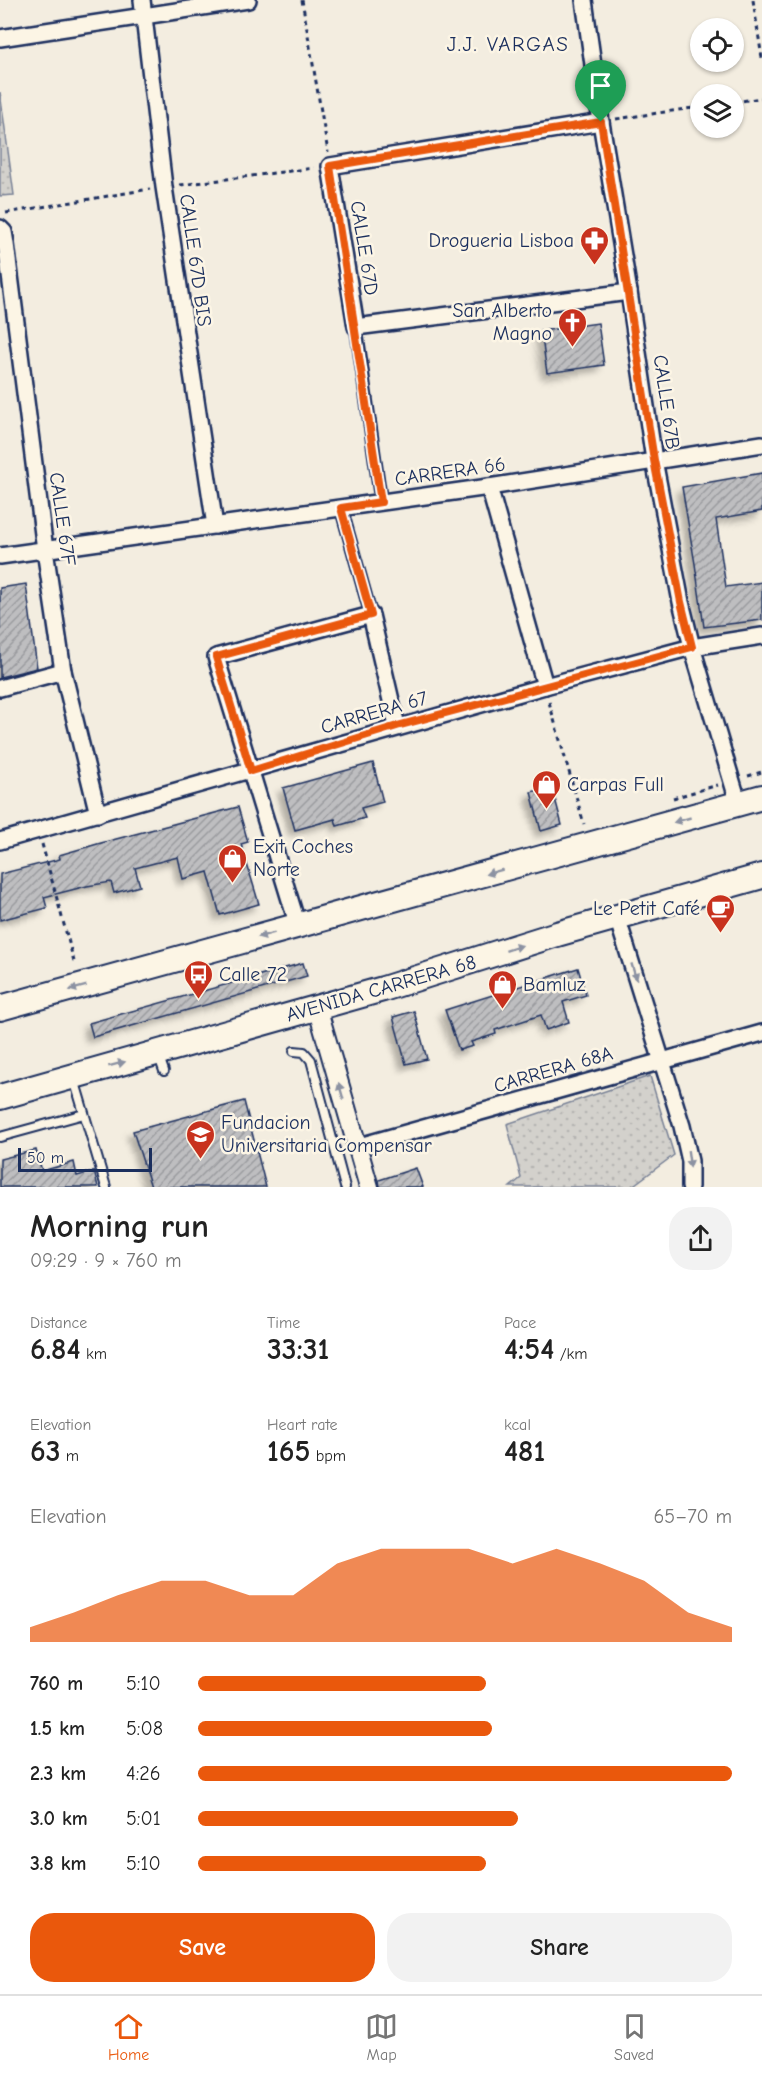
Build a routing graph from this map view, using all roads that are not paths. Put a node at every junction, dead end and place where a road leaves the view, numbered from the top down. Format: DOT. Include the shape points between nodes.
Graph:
graph roads {
  1 [pos="248,0"];
  2 [pos="584,0"];
  3 [pos="143,7"];
  4 [pos="0,38"];
  5 [pos="601,122"];
  6 [pos="0,228"];
  7 [pos="629,292"];
  8 [pos="356,327"];
  9 [pos="762,444"];
  10 [pos="654,460"];
  11 [pos="489,487"];
  12 [pos="381,502"];
  13 [pos="341,508"];
  14 [pos="214,526"];
  15 [pos="45,550"];
  16 [pos="0,556"];
  17 [pos="371,615"];
  18 [pos="762,636"];
  19 [pos="692,647"];
  20 [pos="63,671"];
  21 [pos="545,686"];
  22 [pos="0,688"];
  23 [pos="397,726"];
  24 [pos="251,771"];
  25 [pos="762,797"];
  26 [pos="739,805"];
  27 [pos="98,814"];
  28 [pos="0,841"];
  29 [pos="762,876"];
  30 [pos="617,916"];
  31 [pos="298,926"];
  32 [pos="317,1007"];
  33 [pos="0,1008"];
  34 [pos="762,1033"];
  35 [pos="294,1051"];
  36 [pos="661,1060"];
  37 [pos="73,1076"];
  38 [pos="0,1097"];
  39 [pos="84,1114"];
  40 [pos="0,1137"];
  41 [pos="356,1148"];
  42 [pos="106,1187"];
  43 [pos="345,1187"];
  44 [pos="369,1187"];
  45 [pos="690,1187"];
  1 -- 3 [label="street"];
  2 -- 5 [label="street, CALLE 67B"];
  3 -- 4 [label="street"];
  3 -- 14 [label="street, CALLE 67D BIS" via="164,187"];
  5 -- 7 [label="street, CALLE 67B"];
  5 -- 8 [label="street, CALLE 67D" via="330,166"];
  6 -- 15 [label="street, CALLE 67F" via="6,243"];
  7 -- 8 [label="street"];
  7 -- 10 [label="street, CALLE 67B"];
  8 -- 12 [label="street, CALLE 67D"];
  9 -- 10 [label="street, CARRERA 66"];
  10 -- 11 [label="street, CARRERA 66"];
  10 -- 19 [label="street, CALLE 67B"];
  11 -- 12 [label="street, CARRERA 66"];
  11 -- 21 [label="street"];
  12 -- 13 [label="street, CARRERA 66"];
  13 -- 14 [label="street, CARRERA 66"];
  13 -- 17 [label="street"];
  14 -- 15 [label="street, CARRERA 66"];
  15 -- 16 [label="street, CARRERA 66"];
  15 -- 20 [label="street, CALLE 67F"];
  17 -- 23 [label="street"];
  17 -- 24 [label="street" via="216,657"];
  18 -- 19 [label="street, CARRERA 67"];
  19 -- 21 [label="street, CARRERA 67"];
  19 -- 26 [label="street, CALLE 67B"];
  20 -- 22 [label="street"];
  20 -- 27 [label="street, CALLE 67F"];
  21 -- 23 [label="street, CARRERA 67"];
  23 -- 24 [label="street, CARRERA 67"];
  24 -- 27 [label="street, CARRERA 67"];
  24 -- 31 [label="street"];
  25 -- 26 [label="main road"];
  26 -- 31 [label="main road, one-way"];
  27 -- 28 [label="street, CARRERA 67"];
  29 -- 30 [label="main road, AVENIDA CARRERA 68"];
  32 -- 30 [label="main road, AVENIDA CARRERA 68, one-way"];
  30 -- 36 [label="street, one-way"];
  31 -- 33 [label="main road, one-way"];
  37 -- 32 [label="main road, AVENIDA CARRERA 68, one-way" via="161,1062"];
  41 -- 32 [label="street, one-way"];
  34 -- 36 [label="street, CARRERA 68A"];
  35 -- 43 [label="lane" via="311,1060"];
  36 -- 41 [label="street, CARRERA 68A"];
  36 -- 45 [label="street, one-way" via="688,1152"];
  37 -- 38 [label="main road, AVENIDA CARRERA 68"];
  37 -- 39 [label="lane"];
  39 -- 40 [label="lane"];
  39 -- 42 [label="lane"];
  41 -- 44 [label="street"];
}
